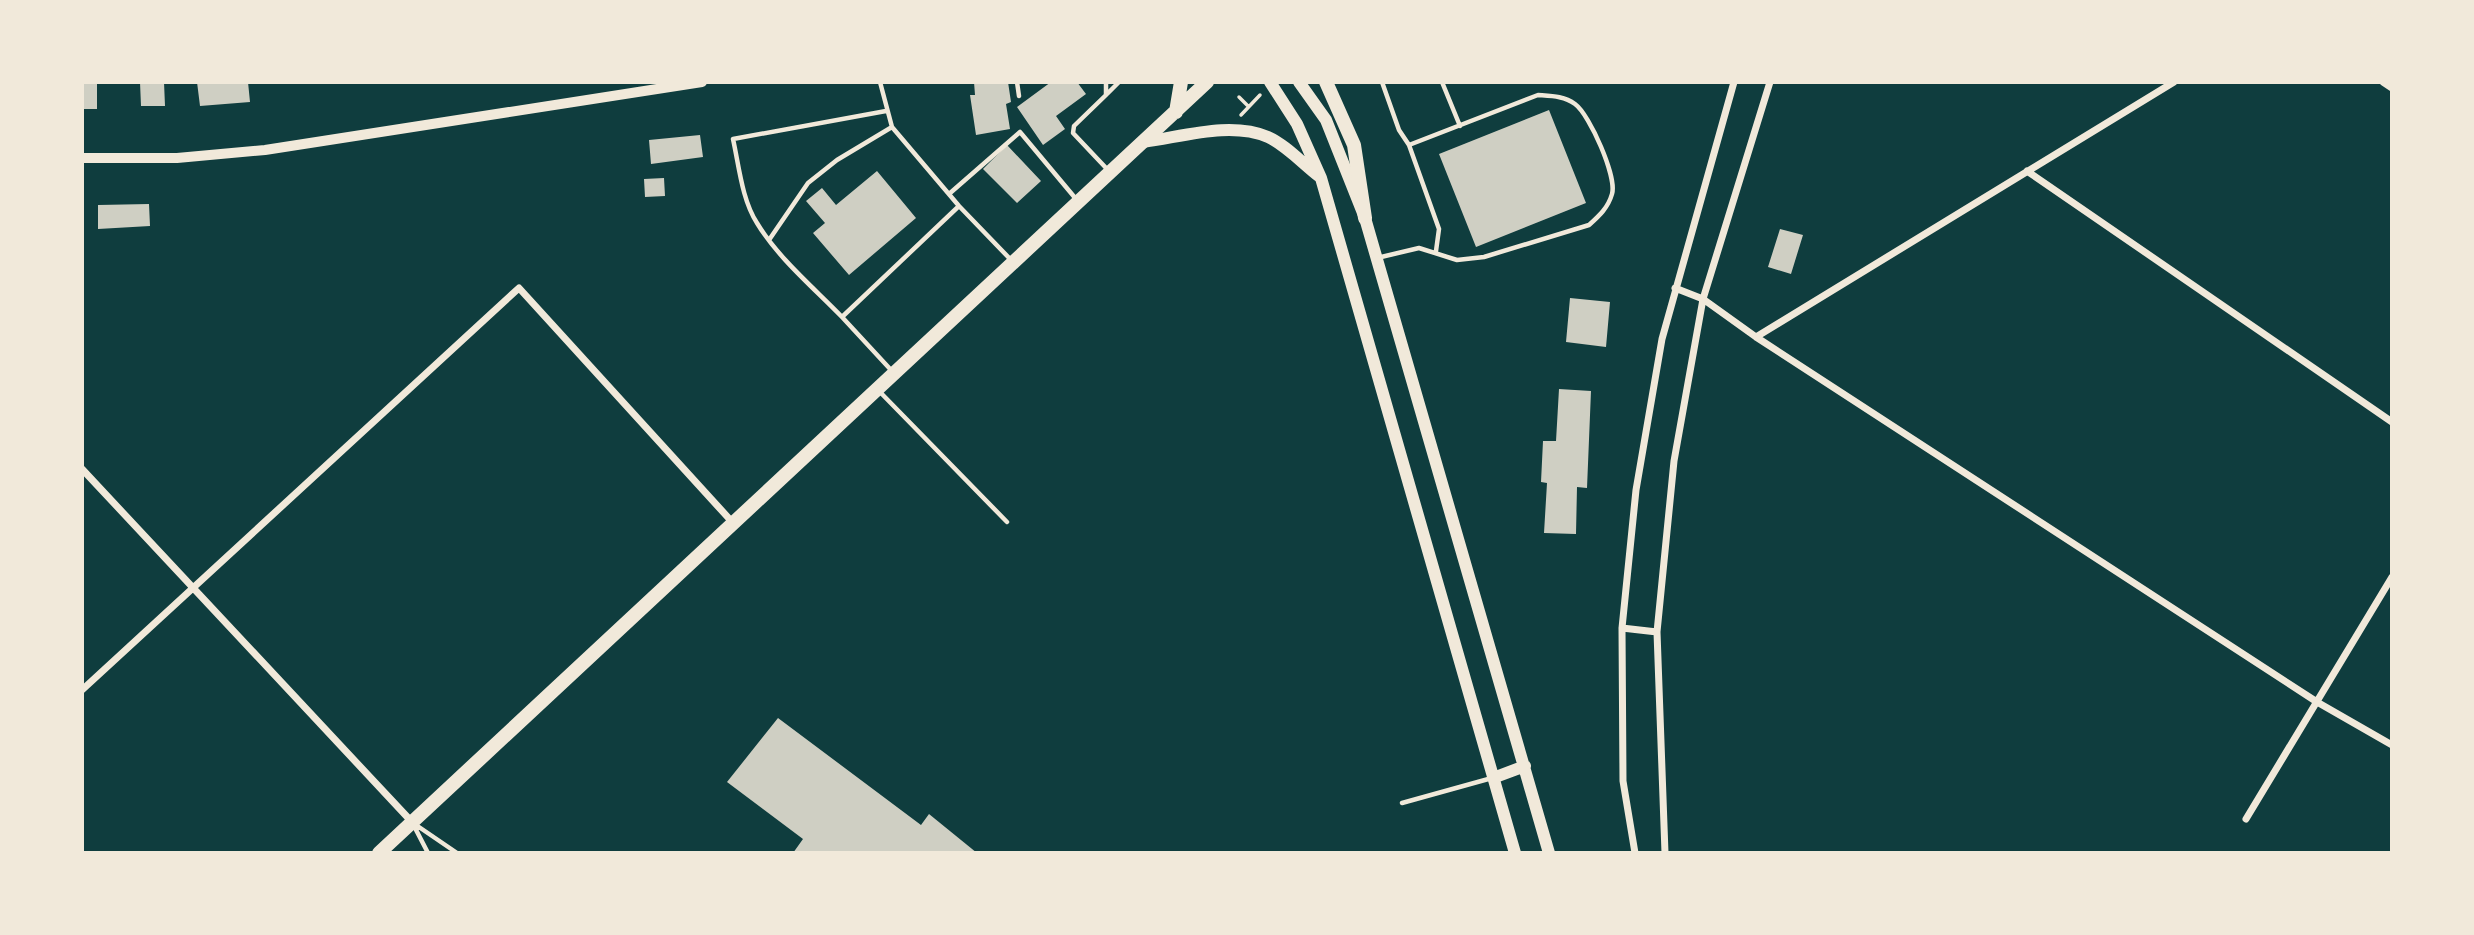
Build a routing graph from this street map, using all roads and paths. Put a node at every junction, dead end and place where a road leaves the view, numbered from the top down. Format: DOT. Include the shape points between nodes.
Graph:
graph roads {
  1 [pos="702,82"];
  2 [pos="880,82"];
  3 [pos="1017,82"];
  4 [pos="1106,82"];
  5 [pos="1119,82"];
  6 [pos="1181,82"];
  7 [pos="1208,82"];
  8 [pos="1270,82"];
  9 [pos="1299,82"];
  10 [pos="1326,82"];
  11 [pos="1382,82"];
  12 [pos="1442,82"];
  13 [pos="1734,82"];
  14 [pos="1770,82"];
  15 [pos="2174,82"];
  16 [pos="2383,82"];
  17 [pos="663,85"];
  18 [pos="2392,88"];
  19 [pos="1261,94"];
  20 [pos="1106,95"];
  21 [pos="1019,96"];
  22 [pos="1239,97"];
  23 [pos="1248,106"];
  24 [pos="886,111"];
  25 [pos="1176,112"];
  26 [pos="1238,118"];
  27 [pos="1460,126"];
  28 [pos="892,127"];
  29 [pos="1143,142"];
  30 [pos="1409,145"];
  31 [pos="82,158"];
  32 [pos="2027,171"];
  33 [pos="1111,173"];
  34 [pos="1321,178"];
  35 [pos="949,194"];
  36 [pos="1079,203"];
  37 [pos="959,206"];
  38 [pos="1365,218"];
  39 [pos="769,240"];
  40 [pos="1436,251"];
  41 [pos="1377,258"];
  42 [pos="1014,263"];
  43 [pos="1675,288"];
  44 [pos="1703,299"];
  45 [pos="842,317"];
  46 [pos="1756,337"];
  47 [pos="895,375"];
  48 [pos="878,391"];
  49 [pos="2392,422"];
  50 [pos="82,468"];
  51 [pos="1007,523"];
  52 [pos="734,524"];
  53 [pos="2392,577"];
  54 [pos="194,587"];
  55 [pos="1622,628"];
  56 [pos="1657,632"];
  57 [pos="82,690"];
  58 [pos="2317,702"];
  59 [pos="2392,745"];
  60 [pos="1525,766"];
  61 [pos="1493,778"];
  62 [pos="1402,803"];
  63 [pos="2246,819"];
  64 [pos="412,822"];
  65 [pos="379,853"];
  66 [pos="428,853"];
  67 [pos="457,853"];
  68 [pos="1515,853"];
  69 [pos="1549,853"];
  70 [pos="1635,853"];
  71 [pos="1665,853"];
  1 -- 17 [label="street"];
  2 -- 24 [label="lane"];
  3 -- 21 [label="lane"];
  4 -- 20 [label="lane"];
  5 -- 20 [label="lane"];
  6 -- 25 [label="main road"];
  7 -- 25 [label="main road"];
  8 -- 34 [label="main road" via="1297,124"];
  9 -- 38 [label="main road" via="1326,120"];
  10 -- 38 [label="main road" via="1354,145"];
  11 -- 30 [label="lane"];
  12 -- 27 [label="lane"];
  13 -- 43 [label="street"];
  14 -- 44 [label="street"];
  15 -- 32 [label="street"];
  16 -- 18 [label="street"];
  17 -- 31 [label="street" via="264,150 177,158"];
  19 -- 23 [label="path"];
  20 -- 33 [label="lane" via="1074,126 1073,133"];
  22 -- 23 [label="path"];
  23 -- 26 [label="path"];
  24 -- 28 [label="lane"];
  24 -- 39 [label="lane" via="733,139 747,202"];
  25 -- 29 [label="main road"];
  27 -- 30 [label="lane"];
  27 -- 40 [label="lane" via="1538,95 1559,96 1586,117 1609,169 1613,192 1602,214 1589,225 1564,234 1484,257 1457,260"];
  28 -- 35 [label="lane"];
  28 -- 39 [label="lane" via="808,183"];
  29 -- 33 [label="main road"];
  29 -- 34 [label="main road" via="1244,131 1269,137"];
  30 -- 40 [label="lane" via="1439,229"];
  32 -- 46 [label="street"];
  32 -- 49 [label="street"];
  33 -- 36 [label="main road"];
  34 -- 61 [label="main road"];
  35 -- 36 [label="lane" via="1020,132"];
  35 -- 37 [label="lane"];
  36 -- 42 [label="main road"];
  37 -- 42 [label="lane"];
  37 -- 45 [label="lane"];
  38 -- 41 [label="main road"];
  39 -- 45 [label="lane"];
  40 -- 41 [label="lane" via="1419,248"];
  41 -- 60 [label="main road"];
  42 -- 47 [label="main road"];
  43 -- 44 [label="street"];
  43 -- 55 [label="street" via="1636,489"];
  44 -- 46 [label="street"];
  44 -- 56 [label="street" via="1674,461"];
  45 -- 47 [label="lane"];
  46 -- 58 [label="street"];
  47 -- 48 [label="main road"];
  48 -- 51 [label="lane"];
  48 -- 52 [label="main road"];
  50 -- 54 [label="street"];
  52 -- 54 [label="street" via="519,288"];
  52 -- 64 [label="main road"];
  53 -- 58 [label="street"];
  54 -- 57 [label="street"];
  54 -- 64 [label="street"];
  55 -- 56 [label="street"];
  55 -- 70 [label="street" via="1623,781"];
  56 -- 71 [label="street"];
  58 -- 59 [label="street"];
  58 -- 63 [label="street"];
  60 -- 61 [label="main road"];
  60 -- 69 [label="main road"];
  61 -- 62 [label="lane"];
  61 -- 68 [label="main road"];
  64 -- 65 [label="main road"];
  64 -- 66 [label="lane"];
  64 -- 67 [label="lane"];
}
